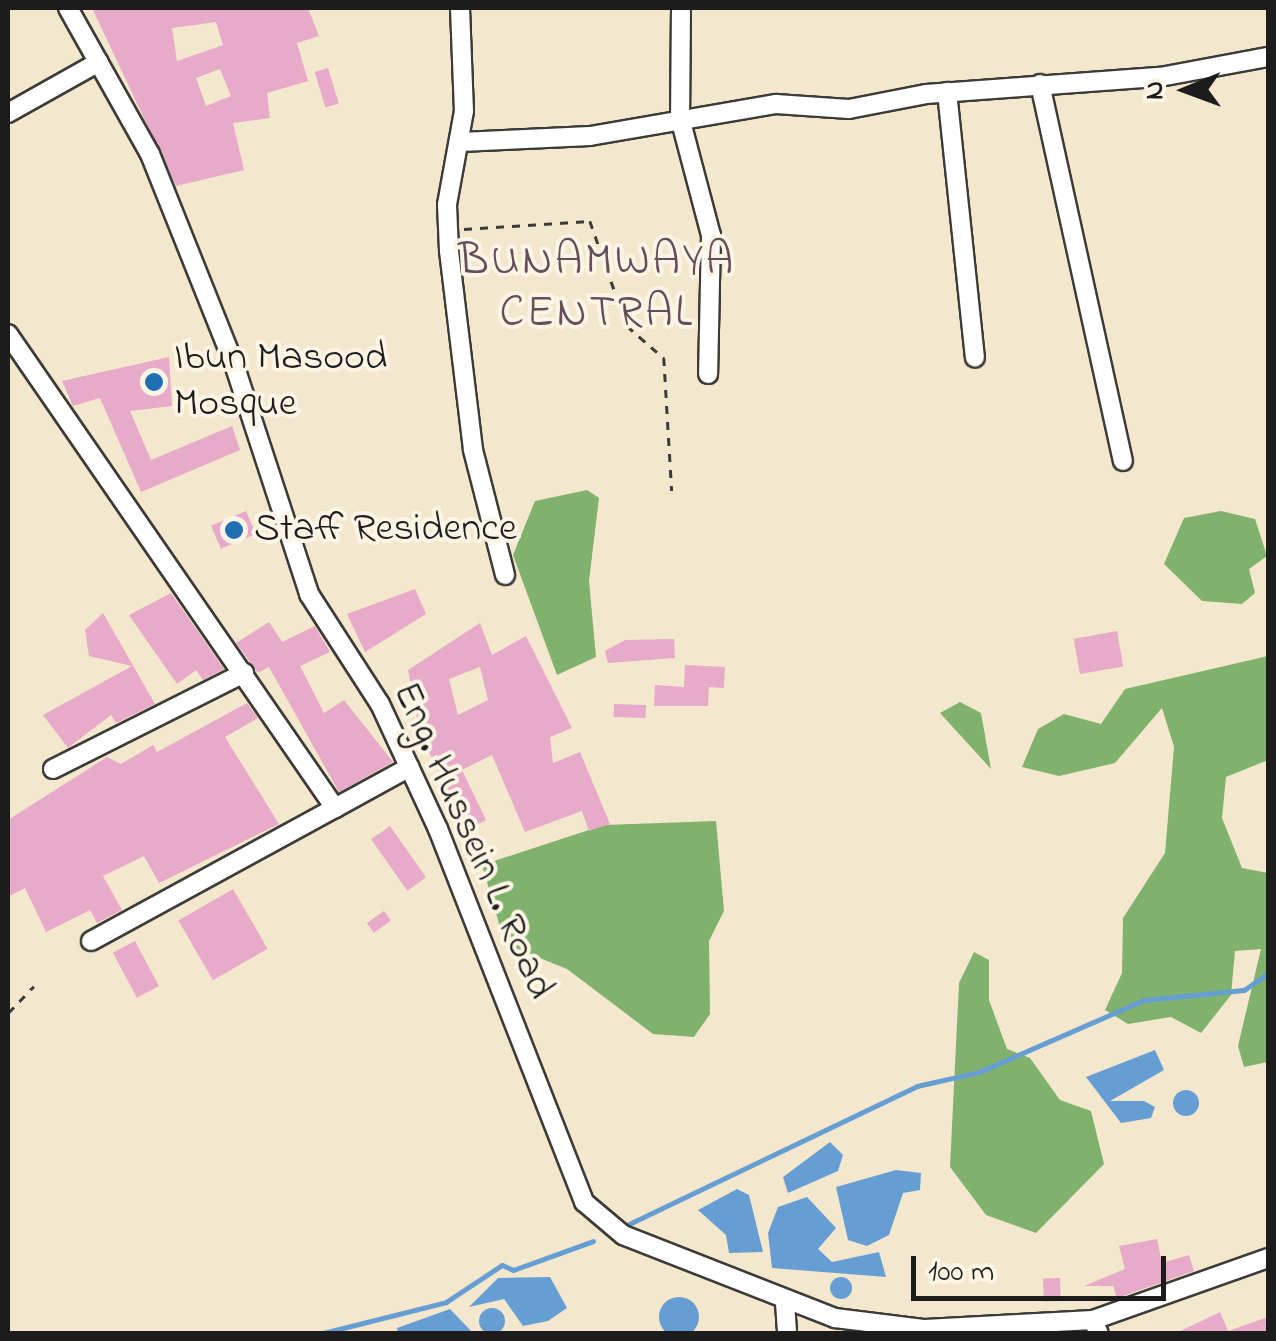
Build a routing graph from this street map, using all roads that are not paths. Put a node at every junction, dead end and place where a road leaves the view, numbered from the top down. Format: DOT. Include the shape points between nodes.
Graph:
graph roads {
  1 [pos="68,8"];
  2 [pos="460,8"];
  3 [pos="681,8"];
  4 [pos="1268,56"];
  5 [pos="100,62"];
  6 [pos="1040,84"];
  7 [pos="947,92"];
  8 [pos="8,113"];
  9 [pos="680,118"];
  10 [pos="460,142"];
  11 [pos="8,334"];
  12 [pos="975,358"];
  13 [pos="708,374"];
  14 [pos="1123,461"];
  15 [pos="505,575"];
  16 [pos="244,673"];
  17 [pos="410,767"];
  18 [pos="52,770"];
  19 [pos="335,808"];
  20 [pos="92,941"];
  21 [pos="1268,1258"];
  22 [pos="786,1303"];
  23 [pos="1096,1327"];
  24 [pos="787,1334"];
  1 -- 5 [label="street, Eng. Hussein L. Road"];
  2 -- 10 [label="street"];
  3 -- 9 [label="street"];
  4 -- 6 [label="street" via="1170,76"];
  5 -- 8 [label="street"];
  5 -- 17 [label="street, Eng. Hussein L. Road" via="203,280 309,594"];
  6 -- 7 [label="street"];
  6 -- 14 [label="street"];
  7 -- 9 [label="street" via="848,109 776,104"];
  7 -- 12 [label="street"];
  9 -- 10 [label="street" via="590,136"];
  9 -- 13 [label="street" via="711,235"];
  10 -- 15 [label="street" via="448,230 473,450"];
  11 -- 16 [label="street"];
  16 -- 18 [label="street"];
  16 -- 19 [label="street"];
  17 -- 19 [label="street"];
  17 -- 22 [label="street, Eng. Hussein L. Road" via="584,1202 624,1235"];
  19 -- 20 [label="street"];
  21 -- 23 [label="street, Eng. Hussein L. Road"];
  22 -- 23 [label="street, Eng. Hussein L. Road" via="925,1329"];
  22 -- 24 [label="street"];
}
